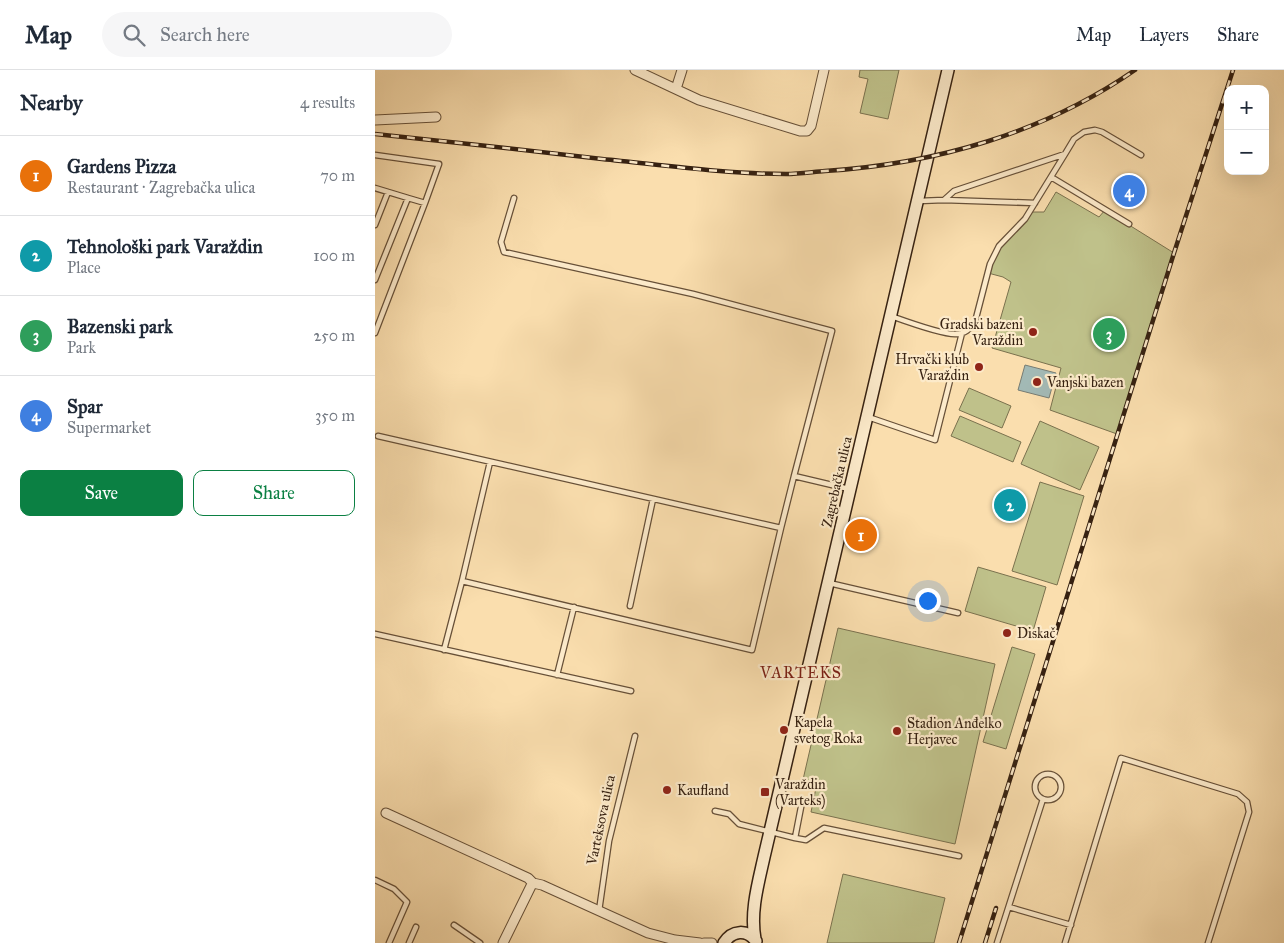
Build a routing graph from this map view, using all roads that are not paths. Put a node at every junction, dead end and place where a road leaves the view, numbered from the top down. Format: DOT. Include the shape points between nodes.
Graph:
graph roads {
  1 [pos="635,70"];
  2 [pos="682,70"];
  3 [pos="824,70"];
  4 [pos="948,70"];
  5 [pos="676,89"];
  6 [pos="435,118"];
  7 [pos="375,120"];
  8 [pos="1065,154"];
  9 [pos="375,155"];
  10 [pos="1141,155"];
  11 [pos="1051,177"];
  12 [pos="375,188"];
  13 [pos="388,192"];
  14 [pos="408,198"];
  15 [pos="514,198"];
  16 [pos="944,200"];
  17 [pos="919,201"];
  18 [pos="425,203"];
  19 [pos="1035,203"];
  20 [pos="1129,224"];
  21 [pos="375,225"];
  22 [pos="375,280"];
  23 [pos="891,316"];
  24 [pos="375,333"];
  25 [pos="962,333"];
  26 [pos="868,417"];
  27 [pos="378,436"];
  28 [pos="490,462"];
  29 [pos="794,476"];
  30 [pos="851,490"];
  31 [pos="653,499"];
  32 [pos="781,528"];
  33 [pos="462,581"];
  34 [pos="829,583"];
  35 [pos="630,606"];
  36 [pos="574,607"];
  37 [pos="958,612"];
  38 [pos="375,636"];
  39 [pos="444,650"];
  40 [pos="557,675"];
  41 [pos="631,691"];
  42 [pos="635,736"];
  43 [pos="1043,800"];
  44 [pos="803,802"];
  45 [pos="715,810"];
  46 [pos="386,813"];
  47 [pos="771,832"];
  48 [pos="795,838"];
  49 [pos="959,856"];
  50 [pos="375,880"];
  51 [pos="533,883"];
  52 [pos="755,901"];
  53 [pos="1009,907"];
  54 [pos="599,911"];
  55 [pos="454,925"];
  56 [pos="1071,925"];
  57 [pos="416,927"];
  58 [pos="726,939"];
  59 [pos="756,941"];
  60 [pos="389,943"];
  61 [pos="409,943"];
  62 [pos="480,943"];
  63 [pos="503,943"];
  64 [pos="702,943"];
  65 [pos="712,943"];
  66 [pos="997,943"];
  67 [pos="1065,943"];
  68 [pos="1208,943"];
  1 -- 5 [label="street"];
  2 -- 5 [label="street"];
  3 -- 5 [label="street" via="811,126 807,131 699,100"];
  4 -- 17 [label="main road, Zagrebačka ulica"];
  6 -- 7 [label="street"];
  8 -- 10 [label="lane" via="1074,139 1095,130"];
  8 -- 11 [label="lane"];
  8 -- 16 [label="lane" via="954,190"];
  9 -- 18 [label="lane" via="439,164"];
  11 -- 19 [label="lane"];
  11 -- 20 [label="lane"];
  12 -- 13 [label="lane"];
  13 -- 14 [label="lane"];
  13 -- 21 [label="lane"];
  14 -- 18 [label="lane"];
  14 -- 22 [label="lane"];
  15 -- 29 [label="lane" via="501,242 504,252 693,294 833,331"];
  16 -- 17 [label="lane"];
  16 -- 19 [label="lane"];
  17 -- 23 [label="main road, Zagrebačka ulica"];
  18 -- 24 [label="lane"];
  19 -- 25 [label="lane" via="1025,219 999,246 990,264 975,322"];
  23 -- 25 [label="lane" via="949,333"];
  23 -- 26 [label="main road, Zagrebačka ulica"];
  25 -- 26 [label="lane" via="935,440"];
  26 -- 30 [label="main road, Zagrebačka ulica"];
  27 -- 28 [label="lane"];
  28 -- 31 [label="lane"];
  28 -- 33 [label="lane"];
  29 -- 30 [label="lane"];
  29 -- 32 [label="lane"];
  30 -- 34 [label="main road, Zagrebačka ulica"];
  31 -- 32 [label="lane"];
  31 -- 35 [label="lane"];
  32 -- 36 [label="lane" via="752,650"];
  33 -- 36 [label="lane"];
  33 -- 39 [label="lane"];
  34 -- 37 [label="lane"];
  34 -- 47 [label="main road, Zagrebačka ulica"];
  36 -- 40 [label="lane"];
  38 -- 39 [label="lane"];
  39 -- 40 [label="lane"];
  40 -- 41 [label="lane"];
  42 -- 54 [label="lane, Varteksova ulica" via="609,841"];
  43 -- 43 [label="lane" via="1053,800 1061,792 1060,782 1053,775 1043,775 1035,782 1036,792"];
  43 -- 53 [label="lane"];
  44 -- 48 [label="lane"];
  45 -- 47 [label="lane" via="729,814 739,824"];
  46 -- 51 [label="street"];
  47 -- 48 [label="lane"];
  47 -- 52 [label="main road, Zagrebačka ulica"];
  48 -- 49 [label="lane" via="806,840 824,828"];
  50 -- 60 [label="lane" via="394,889 407,902"];
  51 -- 54 [label="street"];
  51 -- 63 [label="street"];
  52 -- 58 [label="main road, Zagrebačka ulica" via="744,924"];
  52 -- 59 [label="main road, Zagrebačka ulica" via="753,930"];
  53 -- 56 [label="lane"];
  53 -- 66 [label="lane"];
  54 -- 64 [label="street" via="648,933"];
  55 -- 62 [label="lane"];
  56 -- 67 [label="lane"];
  56 -- 68 [label="lane" via="1121,758 1238,794 1247,802 1249,812"];
  57 -- 61 [label="lane"];
  58 -- 59 [label="main road, Zagrebačka ulica" via="747,933"];
  64 -- 65 [label="street"];
}
